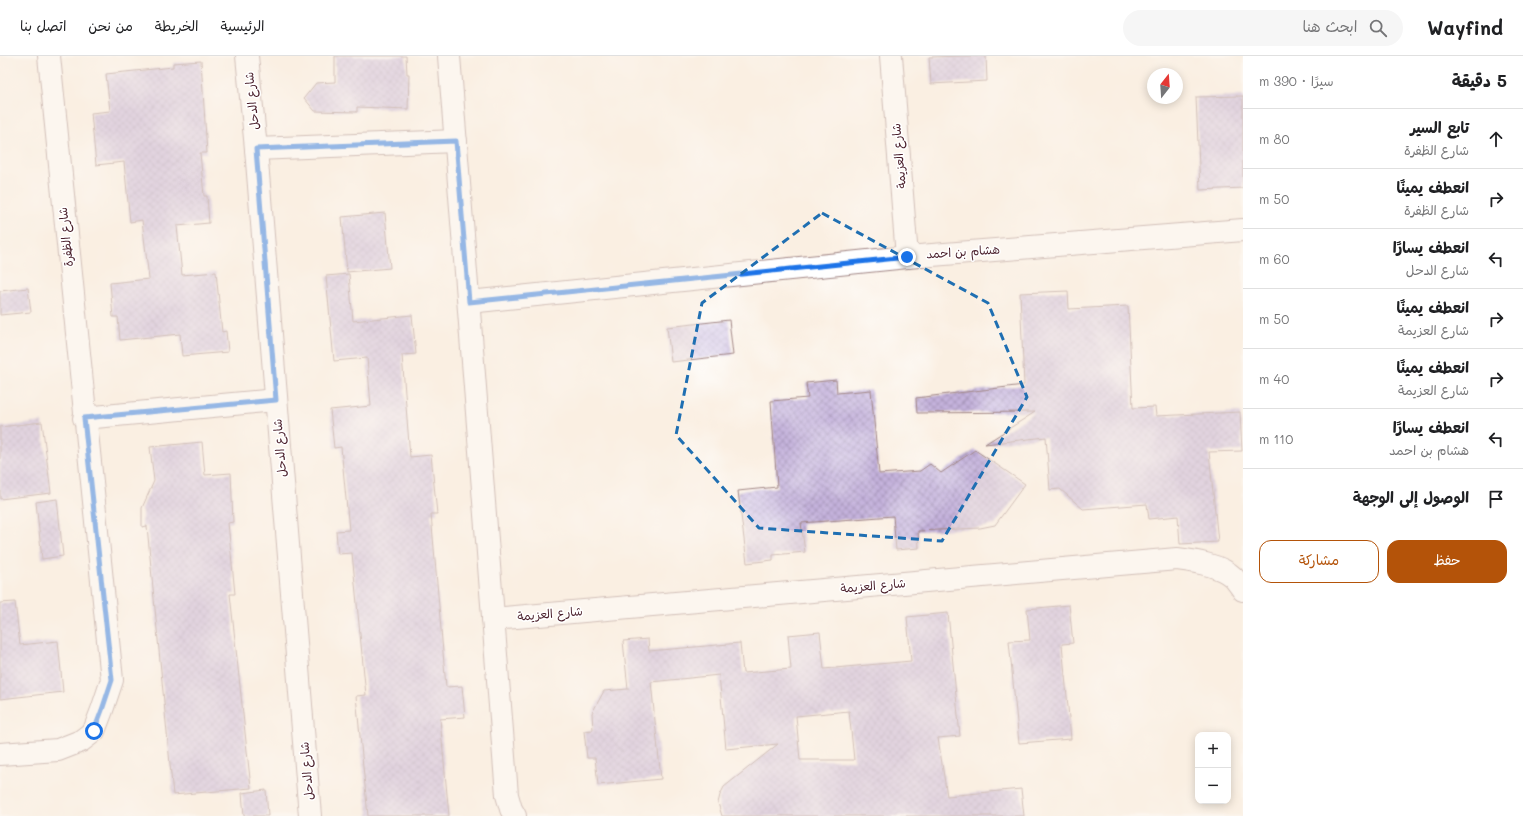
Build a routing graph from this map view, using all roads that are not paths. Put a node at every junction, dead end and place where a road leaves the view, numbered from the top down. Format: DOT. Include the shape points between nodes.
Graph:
graph roads {
  1 [pos="49,56"];
  2 [pos="247,56"];
  3 [pos="449,56"];
  4 [pos="891,56"];
  5 [pos="456,141"];
  6 [pos="256,149"];
  7 [pos="1243,230"];
  8 [pos="907,257"];
  9 [pos="469,302"];
  10 [pos="276,400"];
  11 [pos="84,418"];
  12 [pos="1243,590"];
  13 [pos="493,619"];
  14 [pos="0,754"];
  15 [pos="310,816"];
  16 [pos="515,816"];
  1 -- 11 [label="street, شارع الظفرة"];
  2 -- 6 [label="street, شارع الدحل"];
  3 -- 5 [label="street"];
  4 -- 8 [label="street, شارع العزيمة"];
  5 -- 6 [label="street"];
  5 -- 9 [label="street"];
  6 -- 10 [label="street, شارع الدحل"];
  7 -- 8 [label="street, هشام بن احمد"];
  8 -- 9 [label="street, هشام بن احمد"];
  9 -- 13 [label="street"];
  10 -- 11 [label="street"];
  10 -- 15 [label="street, شارع الدحل"];
  11 -- 14 [label="street, شارع الظفرة" via="112,680 94,731 81,741 58,750"];
  12 -- 13 [label="street, شارع العزيمة" via="1233,577 1220,569 1194,561 1177,560"];
  13 -- 16 [label="street" via="507,795"];
}
